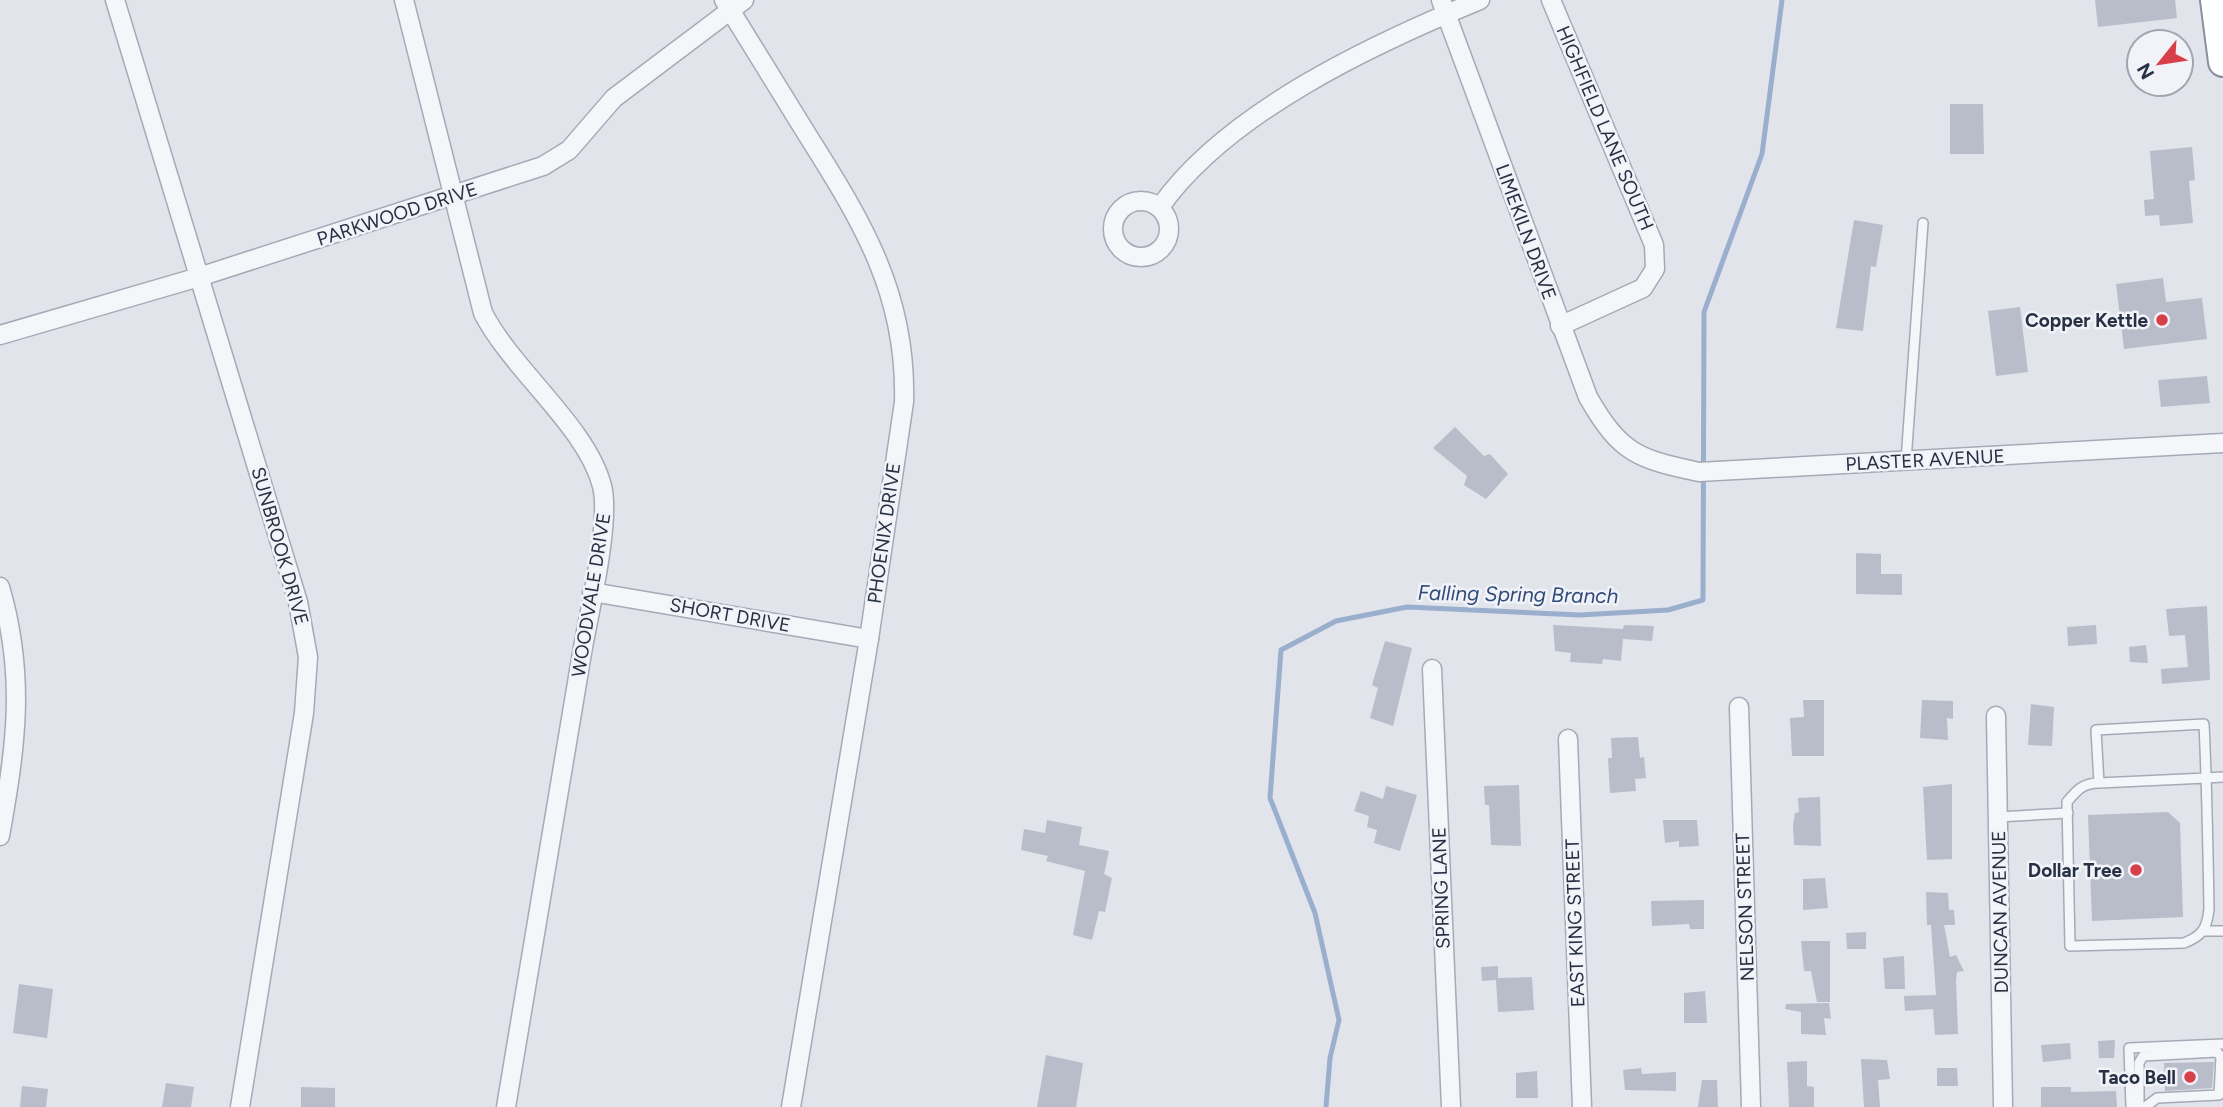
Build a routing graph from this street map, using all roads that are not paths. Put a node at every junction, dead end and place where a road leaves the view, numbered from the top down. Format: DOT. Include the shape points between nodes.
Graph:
graph roads {
  1 [pos="115,0"];
  2 [pos="404,0"];
  3 [pos="1480,0"];
  4 [pos="1551,0"];
  5 [pos="733,3"];
  6 [pos="1444,7"];
  7 [pos="2218,11"];
  8 [pos="2223,62"];
  9 [pos="452,198"];
  10 [pos="1160,207"];
  11 [pos="1923,223"];
  12 [pos="199,277"];
  13 [pos="1560,326"];
  14 [pos="0,335"];
  15 [pos="2223,443"];
  16 [pos="1630,452"];
  17 [pos="1906,461"];
  18 [pos="0,587"];
  19 [pos="592,592"];
  20 [pos="869,639"];
  21 [pos="1432,668"];
  22 [pos="1740,707"];
  23 [pos="1996,716"];
  24 [pos="1569,739"];
  25 [pos="2223,777"];
  26 [pos="2206,778"];
  27 [pos="2098,783"];
  28 [pos="4,794"];
  29 [pos="2068,813"];
  30 [pos="1998,817"];
  31 [pos="0,835"];
  32 [pos="2204,931"];
  33 [pos="2223,931"];
  34 [pos="2223,1044"];
  35 [pos="240,1107"];
  36 [pos="506,1107"];
  37 [pos="791,1107"];
  38 [pos="1451,1107"];
  39 [pos="1582,1107"];
  40 [pos="1751,1107"];
  41 [pos="2003,1107"];
  42 [pos="2131,1107"];
  43 [pos="2136,1107"];
  44 [pos="2145,1107"];
  1 -- 12 [label="street, SUNBROOK DRIVE"];
  2 -- 9 [label="street, WOODVALE DRIVE"];
  3 -- 6 [label="street"];
  4 -- 13 [label="street, HIGHFIELD LANE SOUTH" via="1654,245 1655,269 1643,288"];
  5 -- 9 [label="street, PARKWOOD DRIVE" via="614,99 559,156 544,166"];
  5 -- 20 [label="street, PHOENIX DRIVE" via="867,233 898,322 905,363 904,401"];
  6 -- 10 [label="street" via="1249,120 1197,164"];
  6 -- 13 [label="street, LIMEKILN DRIVE"];
  7 -- 8 [label="highway"];
  9 -- 12 [label="street, PARKWOOD DRIVE"];
  9 -- 19 [label="street, WOODVALE DRIVE" via="489,324 501,345 587,449 599,476 605,512"];
  11 -- 17 [label="lane"];
  12 -- 14 [label="street, PARKWOOD DRIVE"];
  12 -- 35 [label="street, SUNBROOK DRIVE" via="298,602 308,657 304,713"];
  13 -- 16 [label="street, LIMEKILN DRIVE" via="1600,418"];
  15 -- 17 [label="street, PLASTER AVENUE"];
  16 -- 17 [label="street, PLASTER AVENUE" via="1699,472"];
  18 -- 28 [label="street" via="12,629 17,676 15,737"];
  19 -- 20 [label="street, SHORT DRIVE"];
  19 -- 36 [label="street, WOODVALE DRIVE"];
  20 -- 37 [label="street, PHOENIX DRIVE"];
  21 -- 38 [label="street, SPRING LANE"];
  22 -- 40 [label="street, NELSON STREET"];
  23 -- 30 [label="street, DUNCAN AVENUE"];
  24 -- 39 [label="street, EAST KING STREET"];
  25 -- 26 [label="lane"];
  26 -- 27 [label="lane"];
  26 -- 27 [label="lane" via="2204,724 2096,730"];
  26 -- 32 [label="lane" via="2209,909"];
  27 -- 29 [label="lane" via="2078,788 2067,802"];
  28 -- 31 [label="street"];
  29 -- 30 [label="lane"];
  29 -- 32 [label="lane" via="2070,946 2184,943"];
  30 -- 41 [label="street, DUNCAN AVENUE"];
  32 -- 33 [label="lane"];
  34 -- 42 [label="lane" via="2129,1048"];
  43 -- 44 [label="lane" via="2143,1056 2217,1052 2221,1057 2219,1095 2157,1098"];
}
